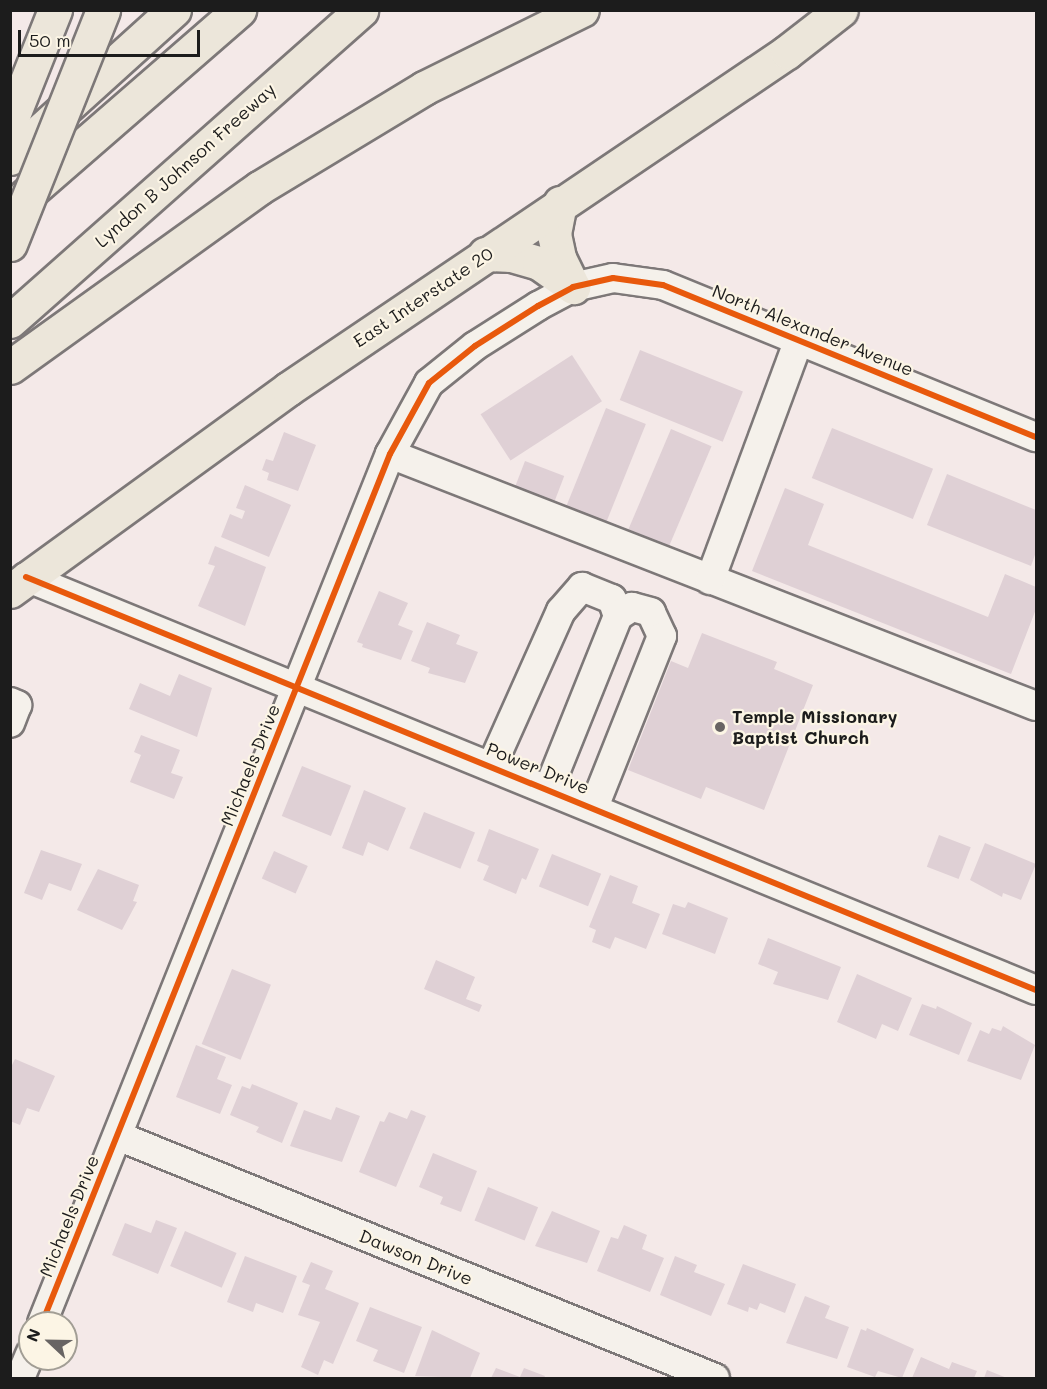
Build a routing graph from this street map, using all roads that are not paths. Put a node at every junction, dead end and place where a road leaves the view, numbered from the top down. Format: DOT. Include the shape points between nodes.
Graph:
graph roads {
  1 [pos="55,10"];
  2 [pos="104,10"];
  3 [pos="174,10"];
  4 [pos="239,10"];
  5 [pos="361,10"];
  6 [pos="582,10"];
  7 [pos="841,10"];
  8 [pos="10,123"];
  9 [pos="10,158"];
  10 [pos="560,203"];
  11 [pos="10,209"];
  12 [pos="10,244"];
  13 [pos="484,254"];
  14 [pos="573,287"];
  15 [pos="10,321"];
  16 [pos="799,340"];
  17 [pos="10,367"];
  18 [pos="1036,437"];
  19 [pos="390,454"];
  20 [pos="710,580"];
  21 [pos="18,584"];
  22 [pos="618,616"];
  23 [pos="297,688"];
  24 [pos="1035,701"];
  25 [pos="10,702"];
  26 [pos="10,723"];
  27 [pos="492,765"];
  28 [pos="549,788"];
  29 [pos="594,807"];
  30 [pos="1036,990"];
  31 [pos="118,1136"];
  32 [pos="47,1311"];
  33 [pos="715,1378"];
  1 -- 8 [label="main road"];
  2 -- 12 [label="main road, bridge"];
  3 -- 9 [label="main road"];
  4 -- 11 [label="main road"];
  5 -- 15 [label="main road, Lyndon B Johnson Freeway"];
  6 -- 17 [label="main road" via="424,88 260,188"];
  7 -- 10 [label="main road, East Interstate 20" via="787,52"];
  10 -- 13 [label="main road, East Interstate 20"];
  10 -- 14 [label="main road" via="554,234 559,258"];
  13 -- 14 [label="main road" via="511,255 539,263"];
  13 -- 21 [label="main road, East Interstate 20" via="288,389"];
  14 -- 16 [label="street, North Alexander Avenue" via="613,278 663,285"];
  14 -- 19 [label="street, Michaels Drive" via="474,346 429,383"];
  16 -- 18 [label="street, North Alexander Avenue"];
  16 -- 20 [label="street"];
  19 -- 20 [label="street"];
  19 -- 23 [label="street, Michaels Drive"];
  20 -- 24 [label="street"];
  21 -- 23 [label="street, Power Drive"];
  22 -- 27 [label="street" via="612,598 582,587 561,611"];
  22 -- 28 [label="street"];
  22 -- 29 [label="street" via="632,607 651,612 662,636"];
  23 -- 27 [label="street, Power Drive"];
  23 -- 31 [label="street, Michaels Drive"];
  25 -- 26 [label="street" via="17,705"];
  27 -- 28 [label="street, Power Drive"];
  28 -- 29 [label="street, Power Drive"];
  29 -- 30 [label="street, Power Drive"];
  31 -- 32 [label="street, Michaels Drive"];
  31 -- 33 [label="street, Dawson Drive"];
}
